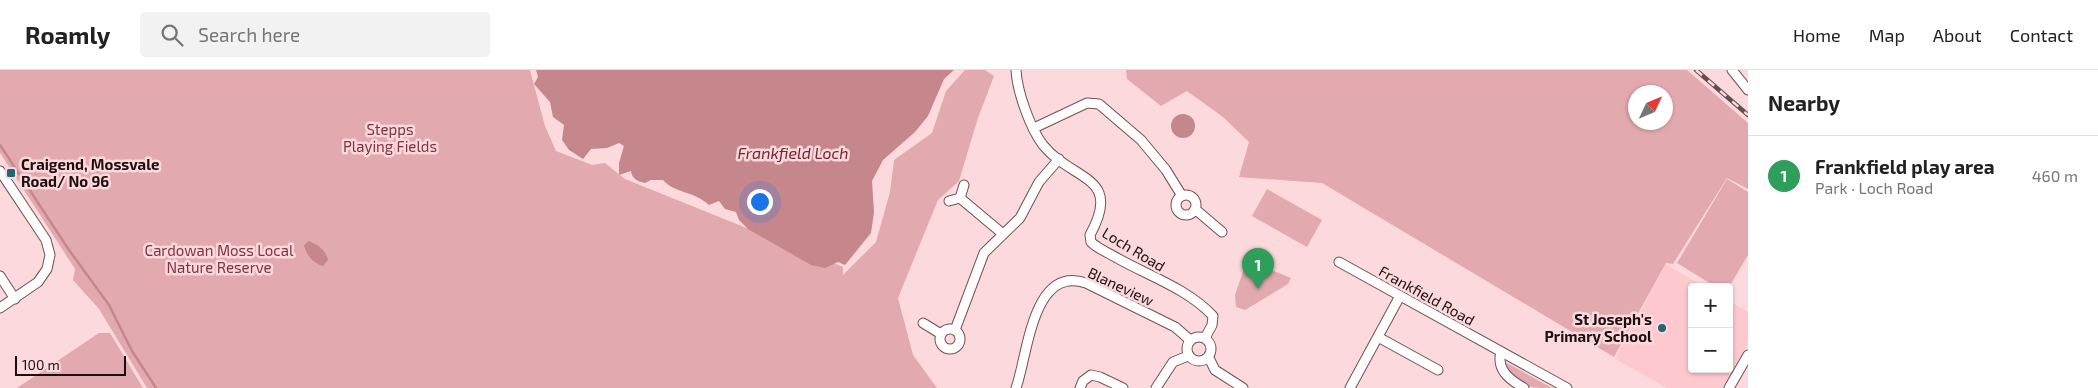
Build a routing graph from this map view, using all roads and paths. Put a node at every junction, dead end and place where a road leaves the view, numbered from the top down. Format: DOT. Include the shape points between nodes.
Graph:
graph roads {
  1 [pos="1016,70"];
  2 [pos="1732,70"];
  3 [pos="1748,90"];
  4 [pos="1034,128"];
  5 [pos="1059,159"];
  6 [pos="0,171"];
  7 [pos="964,185"];
  8 [pos="1182,196"];
  9 [pos="960,198"];
  10 [pos="949,201"];
  11 [pos="1195,209"];
  12 [pos="1222,232"];
  13 [pos="1003,234"];
  14 [pos="1339,262"];
  15 [pos="0,276"];
  16 [pos="1400,296"];
  17 [pos="14,298"];
  18 [pos="0,308"];
  19 [pos="923,323"];
  20 [pos="955,330"];
  21 [pos="941,334"];
  22 [pos="1378,337"];
  23 [pos="1205,338"];
  24 [pos="1190,340"];
  25 [pos="1502,352"];
  26 [pos="1748,355"];
  27 [pos="1188,356"];
  28 [pos="1209,358"];
  29 [pos="1438,370"];
  30 [pos="1016,388"];
  31 [pos="1080,388"];
  32 [pos="1123,388"];
  33 [pos="1156,388"];
  34 [pos="1243,388"];
  35 [pos="1350,388"];
  36 [pos="1524,388"];
  37 [pos="1567,388"];
  38 [pos="1729,388"];
  1 -- 4 [label="street, Loch Road" via="1016,84"];
  2 -- 3 [label="street"];
  4 -- 5 [label="street, Loch Road" via="1044,145"];
  4 -- 8 [label="street" via="1087,103 1098,104 1141,140"];
  5 -- 13 [label="street" via="1039,182 1020,218"];
  5 -- 23 [label="street, Loch Road" via="1087,179 1100,194 1102,206 1090,235 1092,242 1177,289 1206,309 1213,316"];
  6 -- 17 [label="street" via="46,240 50,255 38,282"];
  7 -- 9 [label="street"];
  8 -- 11 [label="street" via="1194,200"];
  8 -- 11 [label="street" via="1176,203 1179,212 1188,215"];
  9 -- 10 [label="street"];
  9 -- 13 [label="street"];
  11 -- 12 [label="street"];
  13 -- 20 [label="street" via="984,253"];
  14 -- 16 [label="street, Frankfield Road"];
  15 -- 17 [label="street"];
  16 -- 22 [label="street"];
  16 -- 25 [label="street, Frankfield Road"];
  17 -- 18 [label="street"];
  19 -- 21 [label="street"];
  20 -- 21 [label="street" via="949,329"];
  20 -- 21 [label="street" via="959,343 951,349 942,346"];
  22 -- 29 [label="street"];
  22 -- 35 [label="street"];
  23 -- 24 [label="street"];
  23 -- 28 [label="street" via="1211,346"];
  24 -- 27 [label="street" via="1186,348"];
  24 -- 30 [label="street, Blaneview" via="1175,327 1086,283 1073,279 1061,282 1047,294 1040,308 1029,334"];
  25 -- 36 [label="street" via="1503,372 1508,379"];
  25 -- 37 [label="street, Frankfield Road"];
  26 -- 38 [label="street"];
  27 -- 28 [label="street" via="1196,362"];
  27 -- 33 [label="street" via="1173,362"];
  28 -- 34 [label="street" via="1215,370"];
  31 -- 32 [label="street" via="1091,375"];
}
